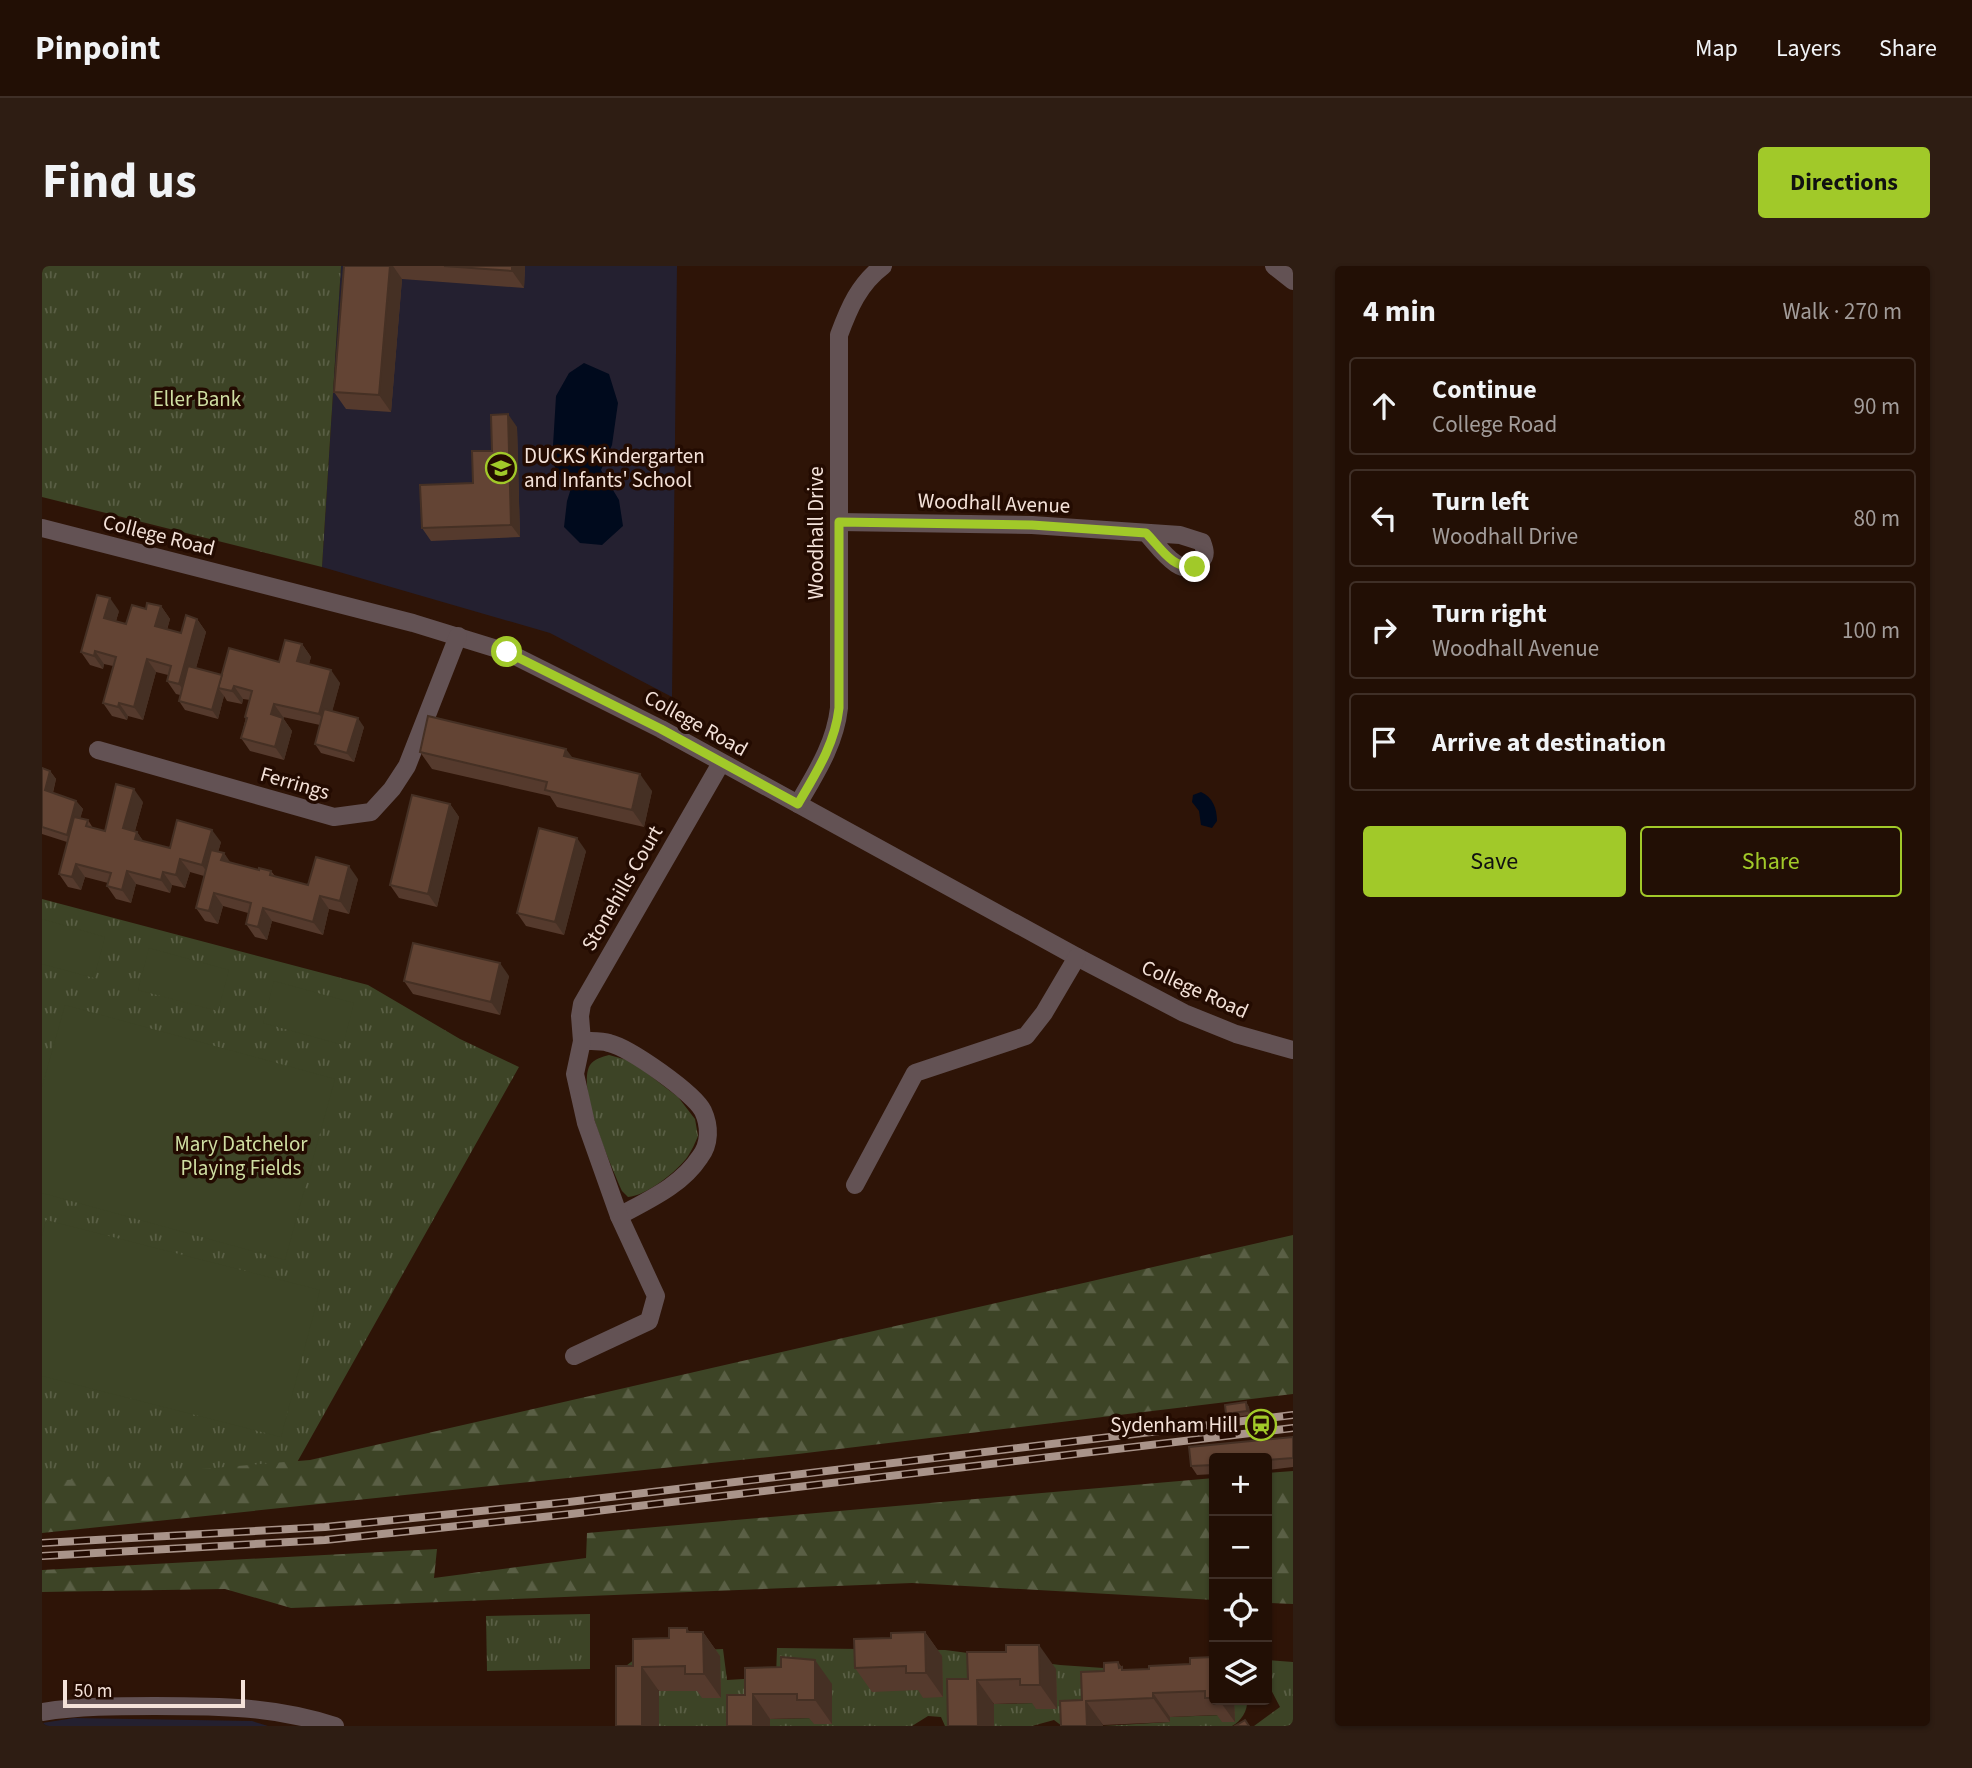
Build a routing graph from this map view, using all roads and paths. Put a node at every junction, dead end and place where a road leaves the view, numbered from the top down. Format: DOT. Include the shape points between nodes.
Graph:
graph roads {
  1 [pos="883,266"];
  2 [pos="1274,266"];
  3 [pos="1293,281"];
  4 [pos="839,522"];
  5 [pos="42,527"];
  6 [pos="1146,533"];
  7 [pos="457,636"];
  8 [pos="99,750"];
  9 [pos="721,763"];
  10 [pos="798,804"];
  11 [pos="1077,957"];
  12 [pos="582,1041"];
  13 [pos="1293,1050"];
  14 [pos="855,1185"];
  15 [pos="619,1216"];
  16 [pos="575,1356"];
  17 [pos="42,1712"];
  18 [pos="335,1726"];
  1 -- 4 [label="street, Woodhall Drive" via="852,303 839,335"];
  2 -- 3 [label="street"];
  4 -- 6 [label="street, Woodhall Avenue" via="1032,525"];
  4 -- 10 [label="street, Woodhall Drive" via="837,729"];
  5 -- 7 [label="street, College Road"];
  7 -- 8 [label="street, Ferrings" via="407,766 371,812 334,817"];
  7 -- 9 [label="street, College Road" via="521,658"];
  9 -- 10 [label="street, College Road"];
  9 -- 12 [label="street, Stonehills Court" via="582,1004"];
  10 -- 11 [label="street, College Road"];
  11 -- 13 [label="street, College Road" via="1184,1013"];
  11 -- 14 [label="street" via="1026,1036 915,1073"];
  12 -- 15 [label="street, Stonehills Court" via="575,1074 586,1123"];
  12 -- 15 [label="street" via="609,1042 657,1068 702,1109 708,1130 700,1157 674,1185"];
  15 -- 16 [label="street, Stonehills Court" via="656,1296 654,1307 649,1321"];
  17 -- 18 [label="street" via="91,1707 255,1708"];
}
